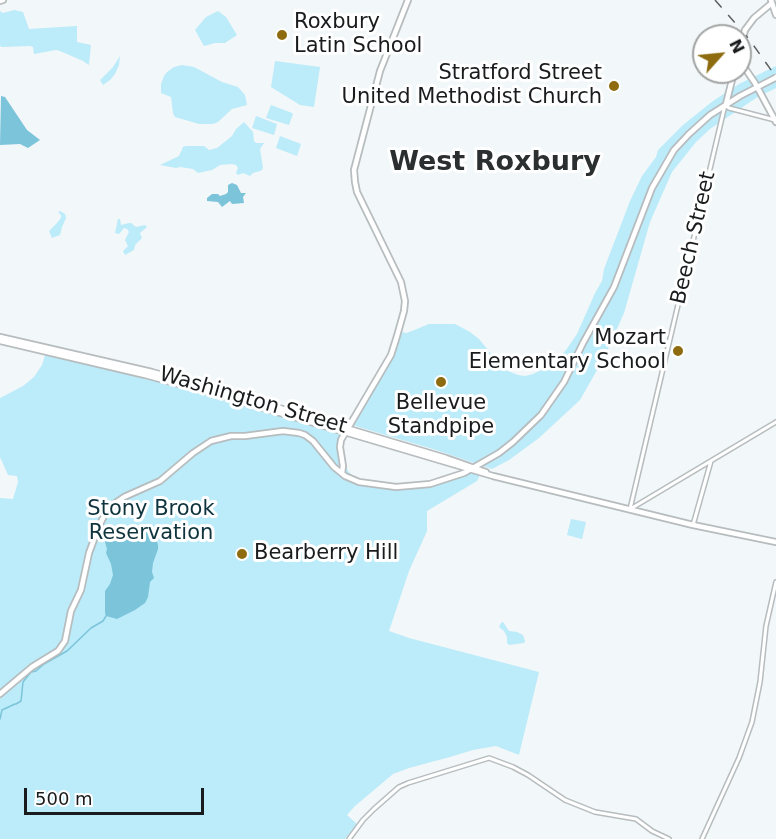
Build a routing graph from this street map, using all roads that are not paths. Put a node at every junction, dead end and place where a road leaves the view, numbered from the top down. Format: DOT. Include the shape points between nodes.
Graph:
graph roads {
  1 [pos="408,0"];
  2 [pos="771,2"];
  3 [pos="776,15"];
  4 [pos="750,24"];
  5 [pos="775,77"];
  6 [pos="752,79"];
  7 [pos="731,84"];
  8 [pos="757,86"];
  9 [pos="725,105"];
  10 [pos="775,121"];
  11 [pos="0,337"];
  12 [pos="0,341"];
  13 [pos="776,422"];
  14 [pos="347,430"];
  15 [pos="711,460"];
  16 [pos="456,465"];
  17 [pos="473,469"];
  18 [pos="342,473"];
  19 [pos="442,480"];
  20 [pos="630,509"];
  21 [pos="693,525"];
  22 [pos="776,542"];
  23 [pos="776,582"];
  24 [pos="0,694"];
  25 [pos="350,837"];
  26 [pos="669,839"];
  27 [pos="702,839"];
  1 -- 14 [label="main road" via="383,63 354,170 357,192 401,282 404,311 391,355"];
  2 -- 3 [label="main road"];
  2 -- 4 [label="main road"];
  5 -- 8 [label="main road"];
  6 -- 8 [label="main road"];
  7 -- 9 [label="main road, Beech Street"];
  8 -- 9 [label="main road"];
  8 -- 10 [label="main road"];
  9 -- 10 [label="street"];
  9 -- 17 [label="main road" via="689,134 663,167 614,287 554,397 519,437"];
  9 -- 20 [label="street, Beech Street"];
  11 -- 14 [label="main road, Washington Street" via="152,372"];
  12 -- 14 [label="main road, Washington Street" via="145,375"];
  13 -- 15 [label="street"];
  14 -- 16 [label="main road, Washington Street"];
  14 -- 17 [label="main road, Washington Street"];
  14 -- 18 [label="main road" via="340,447"];
  15 -- 20 [label="street"];
  15 -- 21 [label="street"];
  16 -- 17 [label="main road, Washington Street"];
  16 -- 19 [label="main road" via="456,474"];
  17 -- 19 [label="main road"];
  17 -- 20 [label="main road, Washington Street"];
  18 -- 19 [label="main road" via="359,482 396,487"];
  18 -- 24 [label="main road" via="313,441 299,432 231,436 200,447 160,481 118,500 105,513 62,646"];
  20 -- 21 [label="main road, Washington Street"];
  21 -- 22 [label="main road, Washington Street"];
  23 -- 27 [label="street" via="752,722"];
  25 -- 26 [label="street" via="374,808 399,787 489,758 528,775 565,800 595,812 636,819"];
}
